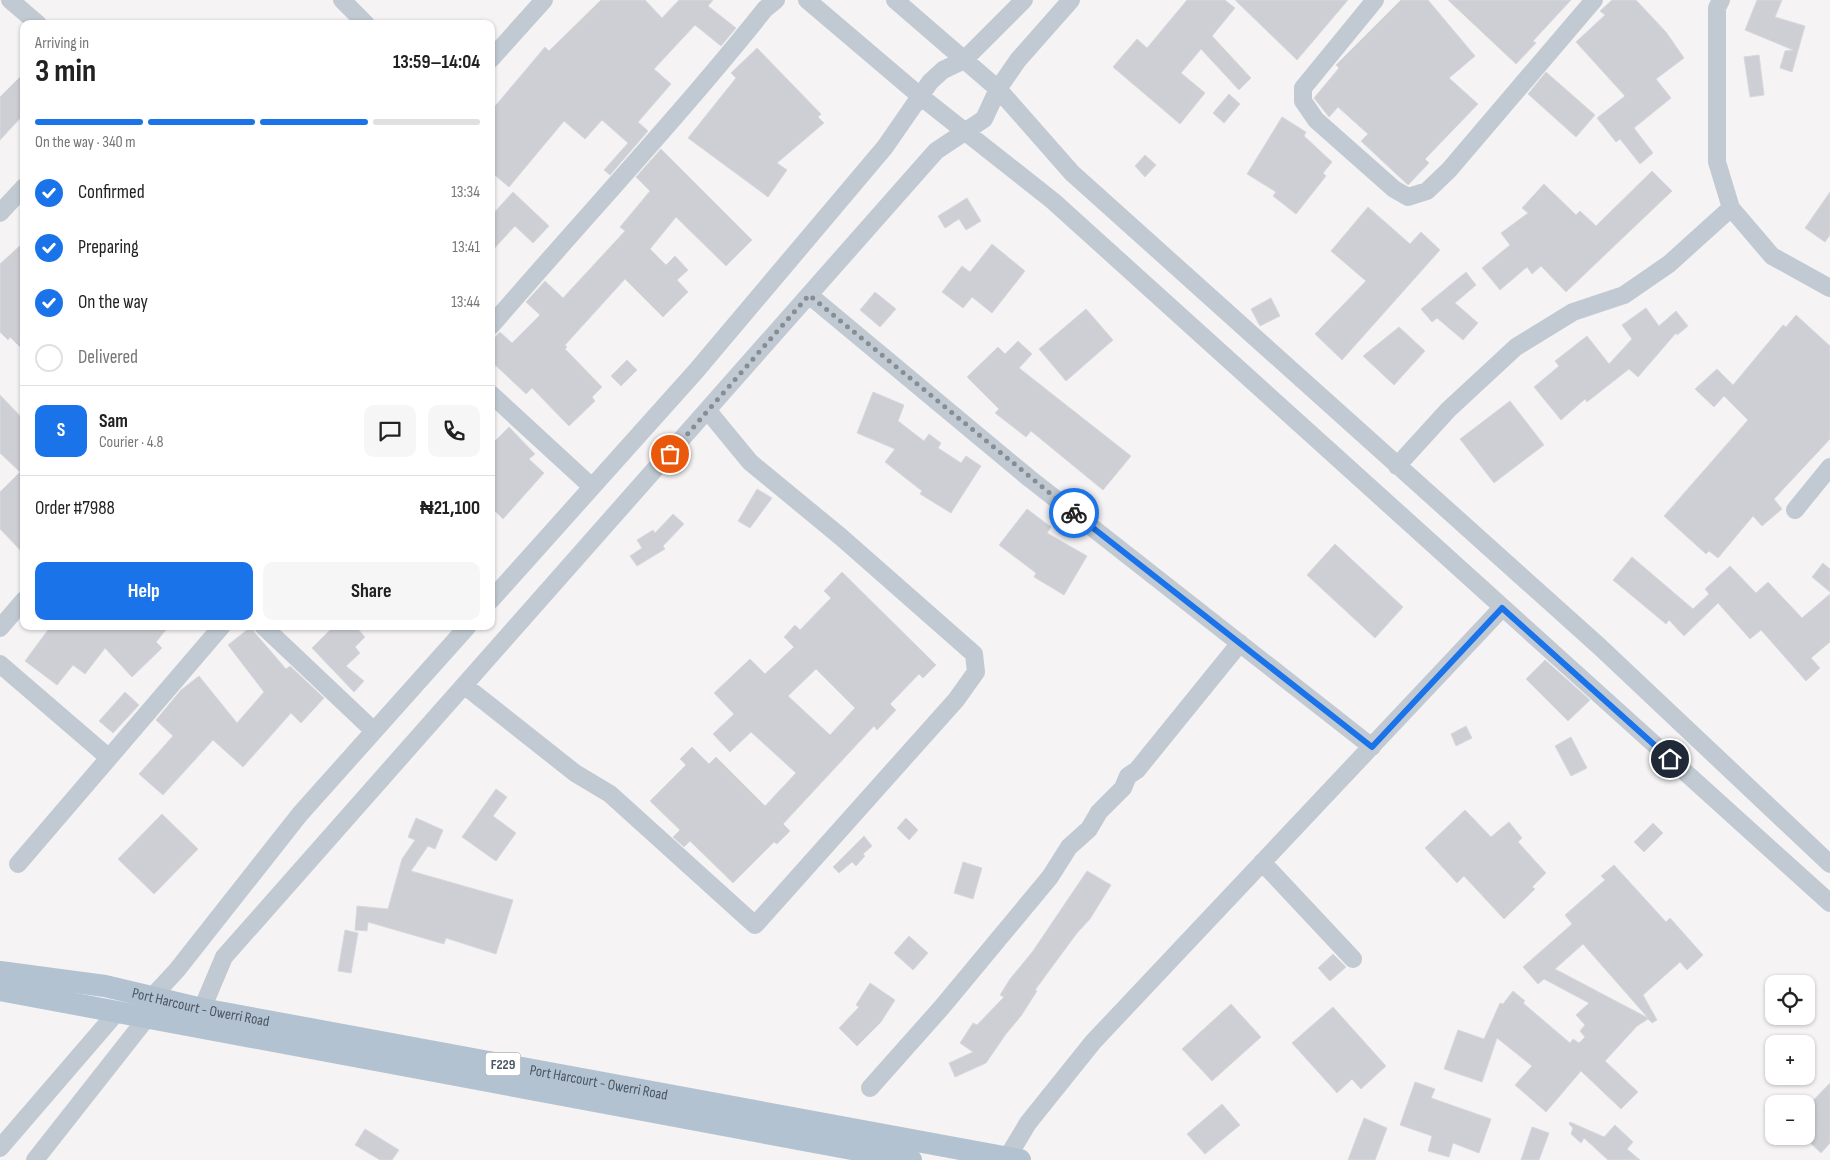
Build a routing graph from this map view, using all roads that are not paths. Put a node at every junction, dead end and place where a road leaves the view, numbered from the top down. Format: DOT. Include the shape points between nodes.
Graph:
graph roads {
  1 [pos="10,0"];
  2 [pos="342,0"];
  3 [pos="544,0"];
  4 [pos="776,0"];
  5 [pos="807,0"];
  6 [pos="895,0"];
  7 [pos="1024,0"];
  8 [pos="1071,0"];
  9 [pos="1375,0"];
  10 [pos="1594,0"];
  11 [pos="1715,3"];
  12 [pos="33,20"];
  13 [pos="362,20"];
  14 [pos="495,55"];
  15 [pos="964,60"];
  16 [pos="998,89"];
  17 [pos="920,96"];
  18 [pos="966,133"];
  19 [pos="20,191"];
  20 [pos="1731,208"];
  21 [pos="0,213"];
  22 [pos="1830,288"];
  23 [pos="809,295"];
  24 [pos="495,321"];
  25 [pos="495,398"];
  26 [pos="708,411"];
  27 [pos="1397,466"];
  28 [pos="1830,467"];
  29 [pos="592,487"];
  30 [pos="1795,510"];
  31 [pos="495,596"];
  32 [pos="20,605"];
  33 [pos="1502,608"];
  34 [pos="0,628"];
  35 [pos="219,630"];
  36 [pos="266,630"];
  37 [pos="464,630"];
  38 [pos="1240,643"];
  39 [pos="0,664"];
  40 [pos="465,686"];
  41 [pos="374,731"];
  42 [pos="1372,747"];
  43 [pos="108,757"];
  44 [pos="1262,862"];
  45 [pos="18,864"];
  46 [pos="1830,864"];
  47 [pos="1830,903"];
  48 [pos="1353,959"];
  49 [pos="0,972"];
  50 [pos="0,990"];
  51 [pos="152,997"];
  52 [pos="202,1009"];
  53 [pos="118,1011"];
  54 [pos="146,1019"];
  55 [pos="870,1088"];
  56 [pos="0,1148"];
  57 [pos="1013,1159"];
  58 [pos="35,1160"];
  59 [pos="911,1160"];
  1 -- 12 [label="street"];
  2 -- 13 [label="street"];
  3 -- 14 [label="street"];
  4 -- 24 [label="street"];
  5 -- 17 [label="street"];
  6 -- 15 [label="street"];
  7 -- 15 [label="street"];
  8 -- 16 [label="street" via="1018,60"];
  9 -- 10 [label="street" via="1303,88 1303,101 1316,120 1394,189 1408,197 1427,191 1449,170"];
  11 -- 20 [label="street" via="1717,162"];
  15 -- 16 [label="street"];
  15 -- 17 [label="street" via="942,70"];
  16 -- 18 [label="street" via="984,119"];
  16 -- 27 [label="street" via="1072,172"];
  17 -- 18 [label="street"];
  17 -- 29 [label="street" via="872,162 696,371"];
  18 -- 23 [label="street" via="936,151"];
  18 -- 33 [label="street" via="1053,201"];
  19 -- 21 [label="street"];
  20 -- 22 [label="street" via="1772,256"];
  20 -- 27 [label="street" via="1668,264 1624,295 1573,312 1516,347 1448,410"];
  23 -- 26 [label="street"];
  23 -- 38 [label="street" via="1029,478"];
  25 -- 29 [label="street"];
  26 -- 40 [label="street"];
  26 -- 40 [label="street" via="750,462 974,654 976,672 956,700 755,925 610,794 575,773"];
  27 -- 46 [label="street" via="1600,647"];
  28 -- 30 [label="street"];
  29 -- 31 [label="street"];
  32 -- 34 [label="street"];
  33 -- 42 [label="street"];
  33 -- 47 [label="street"];
  35 -- 43 [label="street"];
  36 -- 41 [label="street"];
  37 -- 41 [label="street"];
  38 -- 42 [label="street"];
  38 -- 55 [label="street" via="1137,770 1128,776 1123,788 1099,812 1089,829 1069,847 1050,877 942,1007"];
  39 -- 43 [label="street"];
  40 -- 52 [label="street" via="224,957"];
  41 -- 51 [label="street" via="300,814"];
  42 -- 44 [label="street"];
  43 -- 45 [label="street"];
  44 -- 48 [label="street"];
  44 -- 57 [label="street" via="1093,1042 1028,1123"];
  49 -- 51 [label="main road, Port Harcourt - Owerri Road / F229" via="105,986"];
  50 -- 53 [label="main road, Port Harcourt - Owerri Road / F229"];
  51 -- 52 [label="main road, Port Harcourt - Owerri Road / F229"];
  52 -- 57 [label="main road, Port Harcourt - Owerri Road / F229"];
  53 -- 54 [label="main road, Port Harcourt - Owerri Road / F229"];
  53 -- 56 [label="street"];
  54 -- 58 [label="street"];
  54 -- 59 [label="main road, Port Harcourt - Owerri Road / F229"];
}
